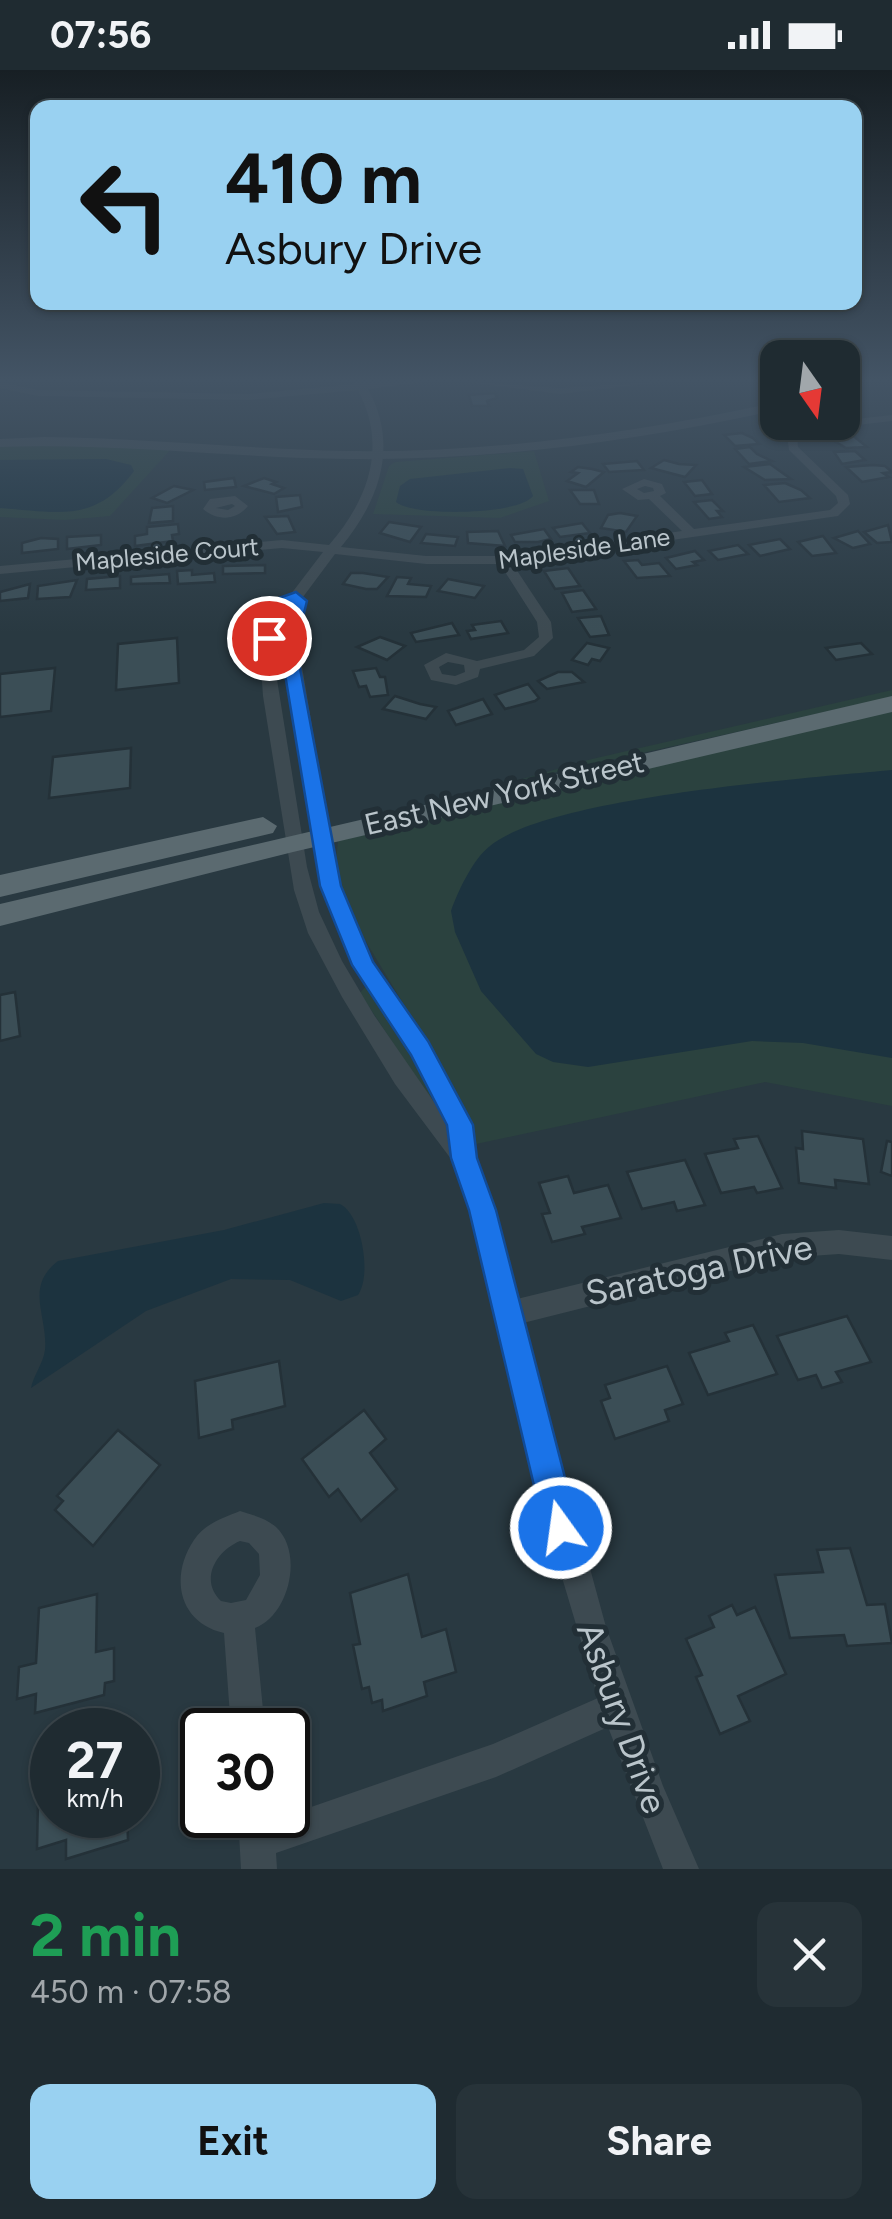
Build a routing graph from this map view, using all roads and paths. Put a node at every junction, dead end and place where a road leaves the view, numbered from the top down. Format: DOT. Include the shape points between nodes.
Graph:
graph roads {
  1 [pos="377,465"];
  2 [pos="811,465"];
  3 [pos="653,496"];
  4 [pos="224,514"];
  5 [pos="692,533"];
  6 [pos="334,548"];
  7 [pos="220,549"];
  8 [pos="504,560"];
  9 [pos="0,570"];
  10 [pos="296,597"];
  11 [pos="474,666"];
  12 [pos="892,684"];
  13 [pos="892,704"];
  14 [pos="306,827"];
  15 [pos="0,886"];
  16 [pos="0,915"];
  17 [pos="464,1158"];
  18 [pos="892,1248"];
  19 [pos="508,1314"];
  20 [pos="239,1620"];
  21 [pos="246,1708"];
  22 [pos="614,1708"];
  23 [pos="257,1842"];
  24 [pos="680,1869"];
  1 -- 6 [label="street, Asbury Drive" via="366,508"];
  2 -- 5 [label="street, Mapleside Lane" via="842,494 844,504 834,513"];
  3 -- 5 [label="street"];
  4 -- 7 [label="street"];
  5 -- 8 [label="street, Mapleside Lane"];
  6 -- 7 [label="street, Mapleside Court"];
  6 -- 8 [label="street, Mapleside Lane" via="426,560"];
  6 -- 10 [label="street, Asbury Drive"];
  7 -- 9 [label="street, Mapleside Court"];
  8 -- 11 [label="street" via="544,622 546,638 529,653"];
  10 -- 14 [label="street, Asbury Drive" via="290,637"];
  10 -- 14 [label="street, Asbury Drive" via="277,616 268,658"];
  12 -- 14 [label="main road, East New York Street"];
  13 -- 14 [label="main road, East New York Street"];
  14 -- 15 [label="main road, East New York Street"];
  14 -- 16 [label="main road, East New York Street"];
  14 -- 17 [label="street, Asbury Drive" via="363,965 460,1125"];
  14 -- 17 [label="street, Asbury Drive" via="317,930 436,1124"];
  17 -- 19 [label="street, Asbury Drive"];
  18 -- 19 [label="street, Saratoga Drive" via="839,1242 782,1246"];
  19 -- 22 [label="street, Asbury Drive" via="570,1565"];
  20 -- 21 [label="street"];
  22 -- 23 [label="street" via="496,1760"];
  22 -- 24 [label="street, Asbury Drive"];
}
